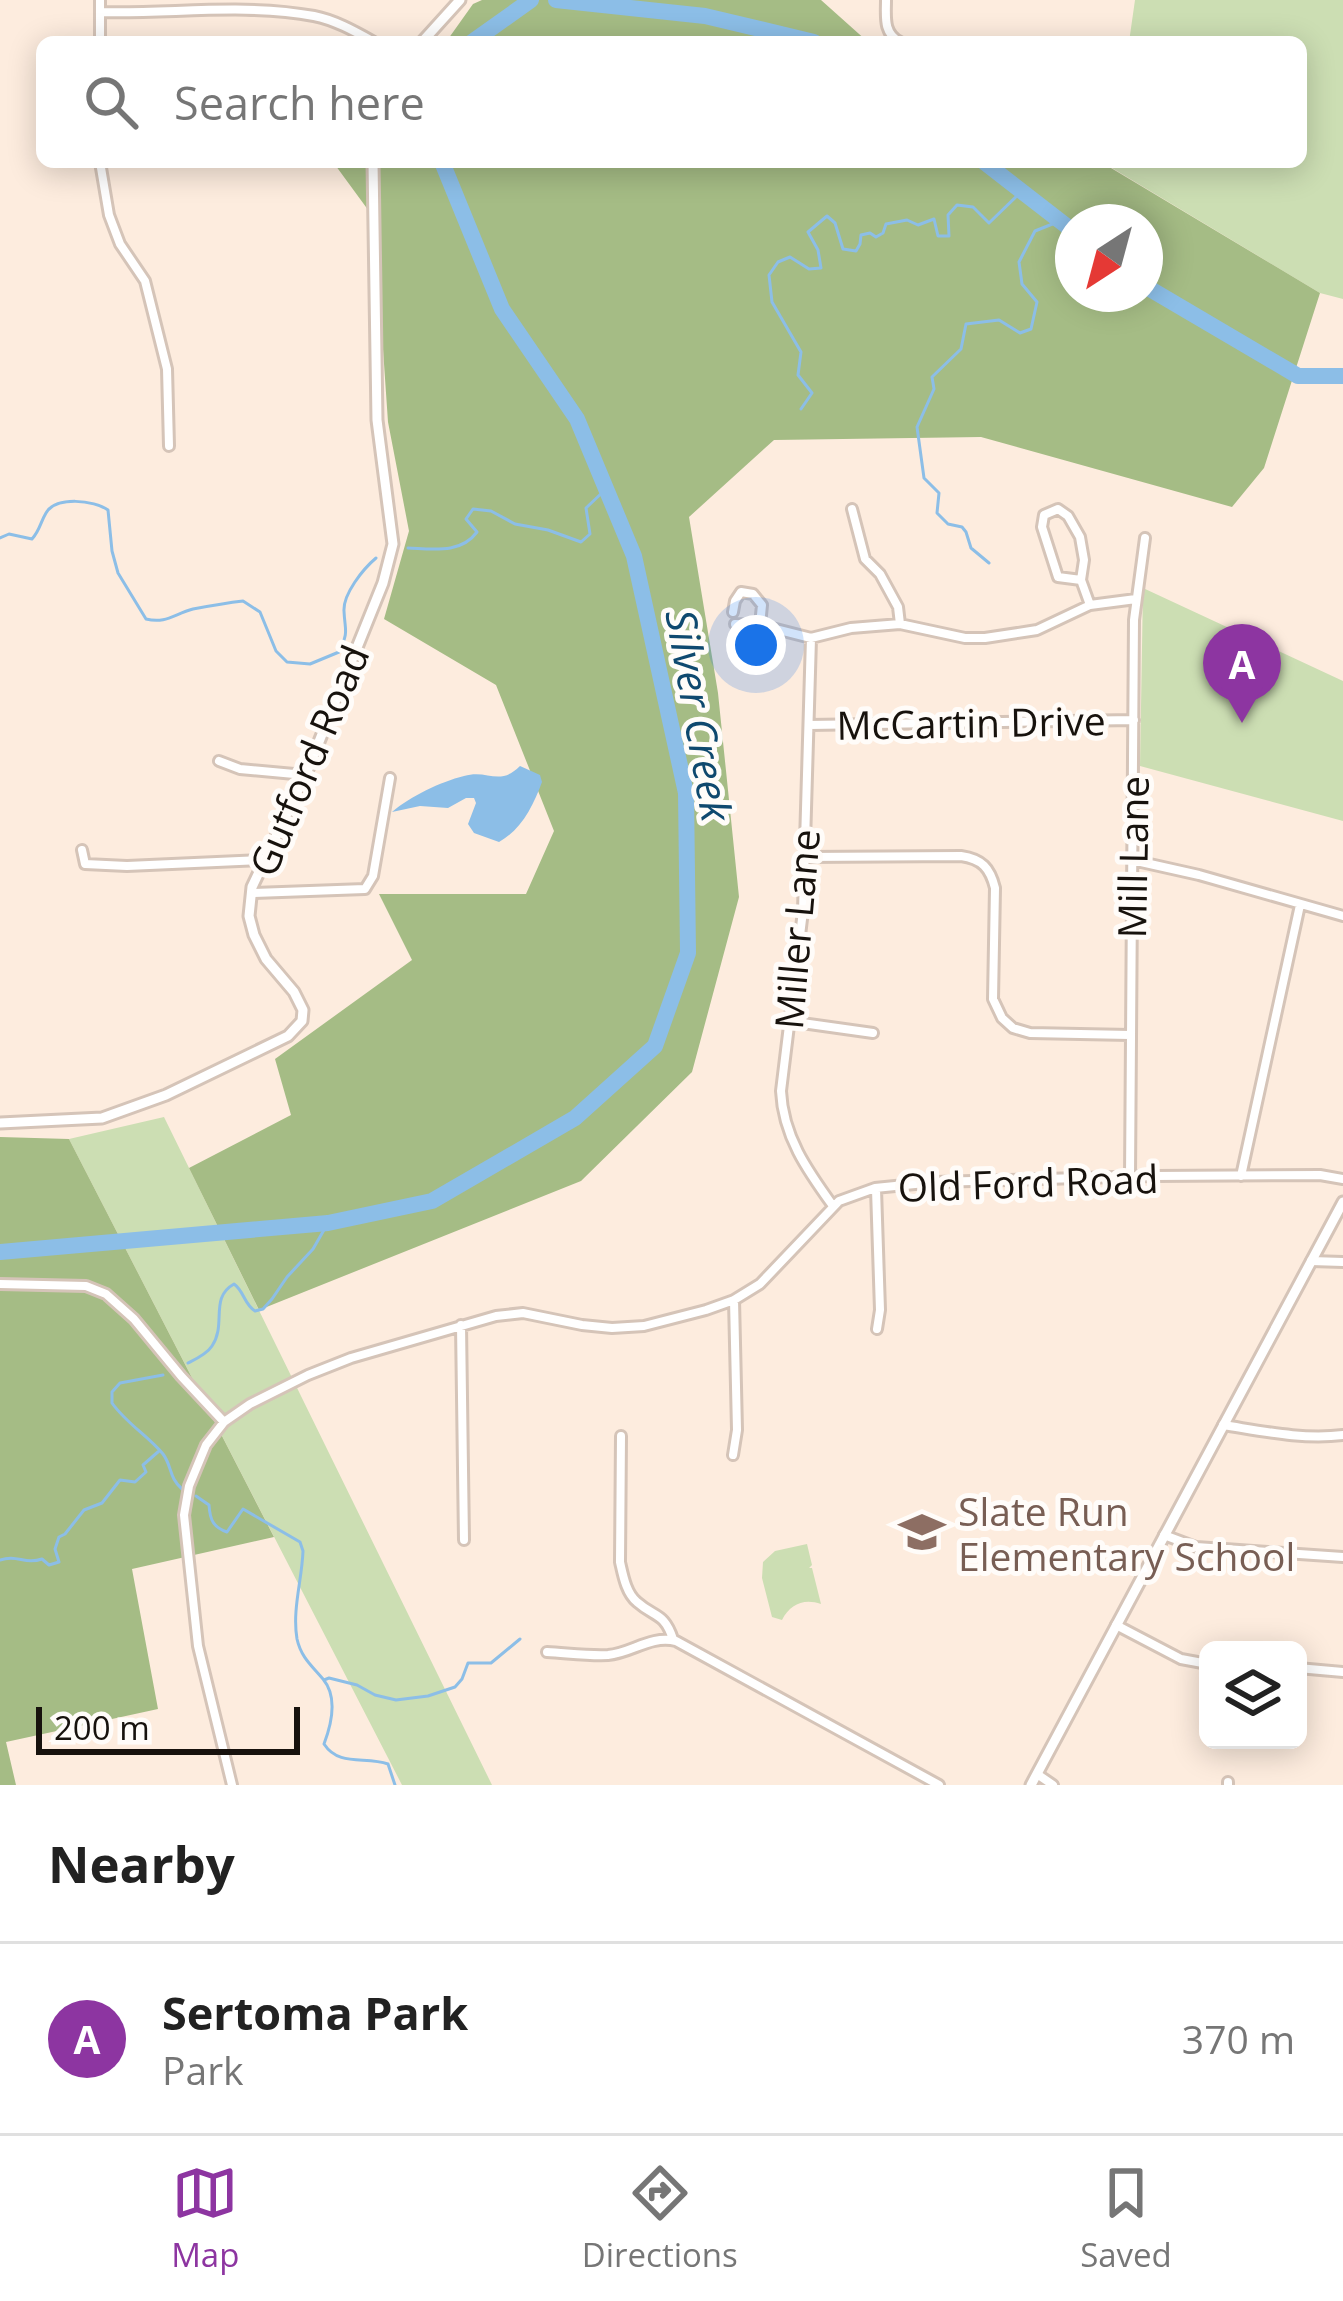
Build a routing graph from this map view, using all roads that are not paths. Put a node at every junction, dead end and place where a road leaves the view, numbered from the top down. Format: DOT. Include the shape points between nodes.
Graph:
graph roads {
  1 [pos="100,0"];
  2 [pos="460,0"];
  3 [pos="886,0"];
  4 [pos="100,12"];
  5 [pos="100,36"];
  6 [pos="363,36"];
  7 [pos="427,36"];
  8 [pos="891,36"];
  9 [pos="101,168"];
  10 [pos="373,168"];
  11 [pos="169,446"];
  12 [pos="852,509"];
  13 [pos="1144,538"];
  14 [pos="1081,580"];
  15 [pos="1136,599"];
  16 [pos="1090,605"];
  17 [pos="733,612"];
  18 [pos="735,624"];
  19 [pos="900,624"];
  20 [pos="760,625"];
  21 [pos="811,638"];
  22 [pos="1134,720"];
  23 [pos="808,724"];
  24 [pos="219,761"];
  25 [pos="305,775"];
  26 [pos="390,778"];
  27 [pos="82,850"];
  28 [pos="806,857"];
  29 [pos="264,860"];
  30 [pos="1132,860"];
  31 [pos="252,893"];
  32 [pos="1300,905"];
  33 [pos="1343,916"];
  34 [pos="788,1021"];
  35 [pos="873,1033"];
  36 [pos="1130,1035"];
  37 [pos="0,1123"];
  38 [pos="1241,1176"];
  39 [pos="1130,1177"];
  40 [pos="1343,1179"];
  41 [pos="876,1189"];
  42 [pos="1343,1202"];
  43 [pos="833,1206"];
  44 [pos="1311,1261"];
  45 [pos="1343,1262"];
  46 [pos="0,1285"];
  47 [pos="734,1300"];
  48 [pos="461,1325"];
  49 [pos="878,1329"];
  50 [pos="224,1422"];
  51 [pos="1223,1425"];
  52 [pos="1343,1435"];
  53 [pos="621,1436"];
  54 [pos="733,1455"];
  55 [pos="1164,1535"];
  56 [pos="464,1540"];
  57 [pos="1343,1557"];
  58 [pos="1116,1625"];
  59 [pos="673,1641"];
  60 [pos="547,1652"];
  61 [pos="1199,1662"];
  62 [pos="1307,1669"];
  63 [pos="1343,1672"];
  64 [pos="1037,1774"];
  65 [pos="232,1785"];
  66 [pos="938,1785"];
  67 [pos="1031,1785"];
  68 [pos="1052,1785"];
  1 -- 4 [label="street"];
  2 -- 7 [label="street"];
  3 -- 8 [label="street"];
  4 -- 5 [label="street"];
  4 -- 6 [label="street" via="316,16"];
  9 -- 11 [label="street" via="109,215 145,281 167,369"];
  10 -- 25 [label="street, Gutford Road" via="377,420 392,544"];
  12 -- 19 [label="street" via="865,559 889,589"];
  13 -- 15 [label="street, Mill Lane"];
  14 -- 14 [label="street" via="1080,538 1069,516 1050,511 1042,526 1058,578"];
  14 -- 16 [label="street"];
  15 -- 16 [label="street"];
  15 -- 22 [label="street, Mill Lane"];
  16 -- 19 [label="street" via="1012,636 965,638"];
  17 -- 20 [label="street" via="741,592 753,594 762,605"];
  18 -- 20 [label="street"];
  19 -- 21 [label="street"];
  20 -- 21 [label="street"];
  21 -- 23 [label="street, Miller Lane"];
  22 -- 23 [label="street, McCartin Drive"];
  22 -- 30 [label="street, Mill Lane"];
  23 -- 28 [label="street, Miller Lane"];
  24 -- 25 [label="street"];
  25 -- 29 [label="street, Gutford Road"];
  26 -- 31 [label="street" via="365,889"];
  27 -- 29 [label="street" via="85,864"];
  28 -- 34 [label="street, Miller Lane"];
  28 -- 36 [label="street" via="981,861 995,888 993,999 1002,1018 1030,1034"];
  29 -- 31 [label="street, Gutford Road"];
  30 -- 32 [label="street"];
  30 -- 36 [label="street, Mill Lane"];
  31 -- 37 [label="street, Gutford Road" via="254,935 303,1010 297,1030 101,1118"];
  32 -- 33 [label="street"];
  32 -- 38 [label="street"];
  34 -- 35 [label="street"];
  34 -- 43 [label="street, Miller Lane" via="786,1127"];
  36 -- 39 [label="street, Mill Lane"];
  38 -- 39 [label="street, Old Ford Road"];
  38 -- 40 [label="street, Old Ford Road"];
  39 -- 41 [label="street, Old Ford Road"];
  41 -- 43 [label="street, Old Ford Road"];
  41 -- 49 [label="street"];
  42 -- 44 [label="street"];
  43 -- 47 [label="street, Old Ford Road" via="771,1274"];
  44 -- 45 [label="street"];
  44 -- 51 [label="street"];
  46 -- 50 [label="street" via="100,1290"];
  47 -- 48 [label="street, Old Ford Road" via="644,1326 596,1327 523,1313"];
  47 -- 54 [label="street"];
  48 -- 50 [label="street, Old Ford Road" via="308,1376"];
  48 -- 56 [label="street"];
  50 -- 65 [label="street, Old Ford Road" via="199,1458 184,1515 198,1646"];
  51 -- 52 [label="street"];
  51 -- 55 [label="street"];
  53 -- 59 [label="street" via="623,1577 637,1602 666,1622"];
  55 -- 57 [label="street" via="1196,1547"];
  55 -- 58 [label="street"];
  58 -- 61 [label="street"];
  58 -- 64 [label="street"];
  59 -- 60 [label="street" via="604,1655"];
  59 -- 66 [label="street"];
  62 -- 63 [label="street"];
  64 -- 67 [label="street"];
  64 -- 68 [label="street"];
}
